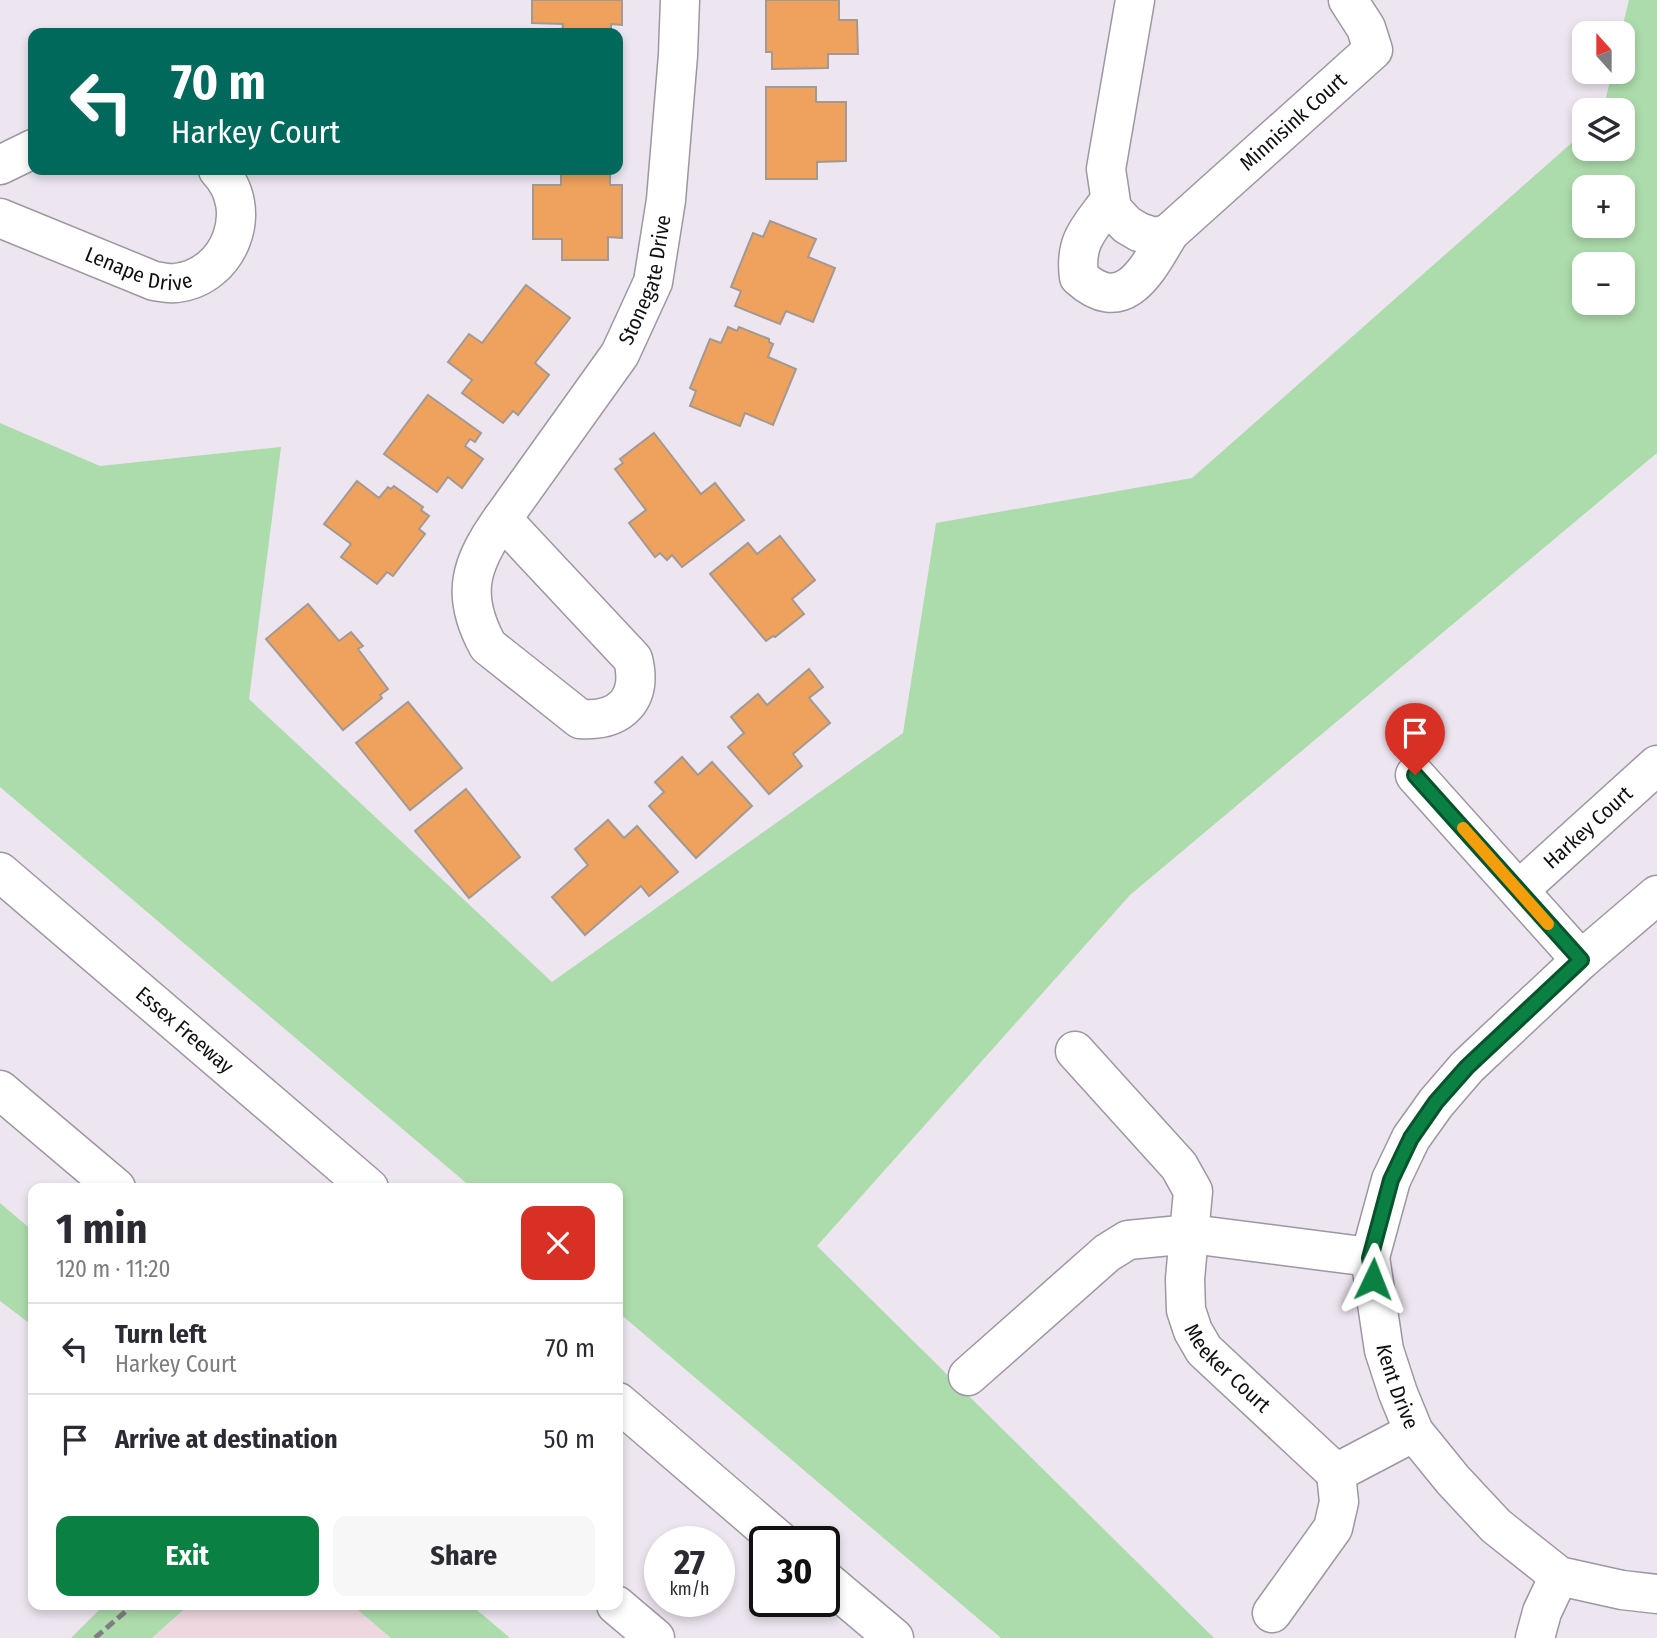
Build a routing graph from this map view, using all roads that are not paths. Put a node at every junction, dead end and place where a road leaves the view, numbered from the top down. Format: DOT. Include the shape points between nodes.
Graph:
graph roads {
  1 [pos="680,0"];
  2 [pos="1135,0"];
  3 [pos="1348,0"];
  4 [pos="28,151"];
  5 [pos="0,165"];
  6 [pos="223,175"];
  7 [pos="1110,200"];
  8 [pos="0,218"];
  9 [pos="1170,232"];
  10 [pos="502,519"];
  11 [pos="1657,765"];
  12 [pos="1415,775"];
  13 [pos="0,872"];
  14 [pos="1519,890"];
  15 [pos="1657,895"];
  16 [pos="1581,960"];
  17 [pos="1075,1051"];
  18 [pos="0,1090"];
  19 [pos="110,1183"];
  20 [pos="363,1183"];
  21 [pos="1191,1234"];
  22 [pos="1370,1258"];
  23 [pos="968,1376"];
  24 [pos="623,1406"];
  25 [pos="1414,1432"];
  26 [pos="1336,1473"];
  27 [pos="762,1526"];
  28 [pos="1559,1576"];
  29 [pos="840,1592"];
  30 [pos="1657,1594"];
  31 [pos="622,1610"];
  32 [pos="1272,1613"];
  33 [pos="655,1638"];
  34 [pos="894,1638"];
  35 [pos="1535,1638"];
  1 -- 10 [label="main road, Stonegate Drive" via="666,200 653,282 620,354"];
  2 -- 7 [label="main road" via="1106,169"];
  3 -- 9 [label="main road, Minnisink Court" via="1366,27 1373,50"];
  4 -- 5 [label="main road"];
  6 -- 8 [label="main road, Lenape Drive" via="234,197 237,225 230,245 214,267 175,283 154,281"];
  7 -- 9 [label="main road" via="1127,226 1154,237"];
  7 -- 9 [label="main road, Minnisink Court" via="1082,238 1076,258 1079,277 1093,290 1111,295 1129,289"];
  10 -- 10 [label="main road, Stonegate Drive" via="473,572 472,601 488,646 580,719 598,720 620,712 634,694 637,676 633,659"];
  11 -- 14 [label="main road, Harkey Court"];
  12 -- 14 [label="main road"];
  13 -- 20 [label="main road, Essex Freeway"];
  14 -- 16 [label="main road"];
  15 -- 16 [label="main road, Kent Drive"];
  16 -- 22 [label="main road, Kent Drive" via="1436,1102 1411,1138 1391,1180"];
  17 -- 21 [label="main road, Meeker Court" via="1178,1166 1193,1191"];
  18 -- 19 [label="main road"];
  21 -- 22 [label="main road"];
  21 -- 23 [label="main road" via="1128,1240 1107,1253"];
  21 -- 26 [label="main road, Meeker Court" via="1185,1279 1192,1331 1204,1350"];
  22 -- 25 [label="main road, Kent Drive" via="1384,1350"];
  24 -- 27 [label="main road"];
  25 -- 26 [label="main road"];
  25 -- 28 [label="main road, Kent Drive" via="1496,1526"];
  26 -- 32 [label="main road" via="1339,1502 1334,1528"];
  28 -- 30 [label="main road, Kent Drive"];
  28 -- 35 [label="main road"];
  29 -- 34 [label="main road"];
  31 -- 33 [label="main road"];
}
